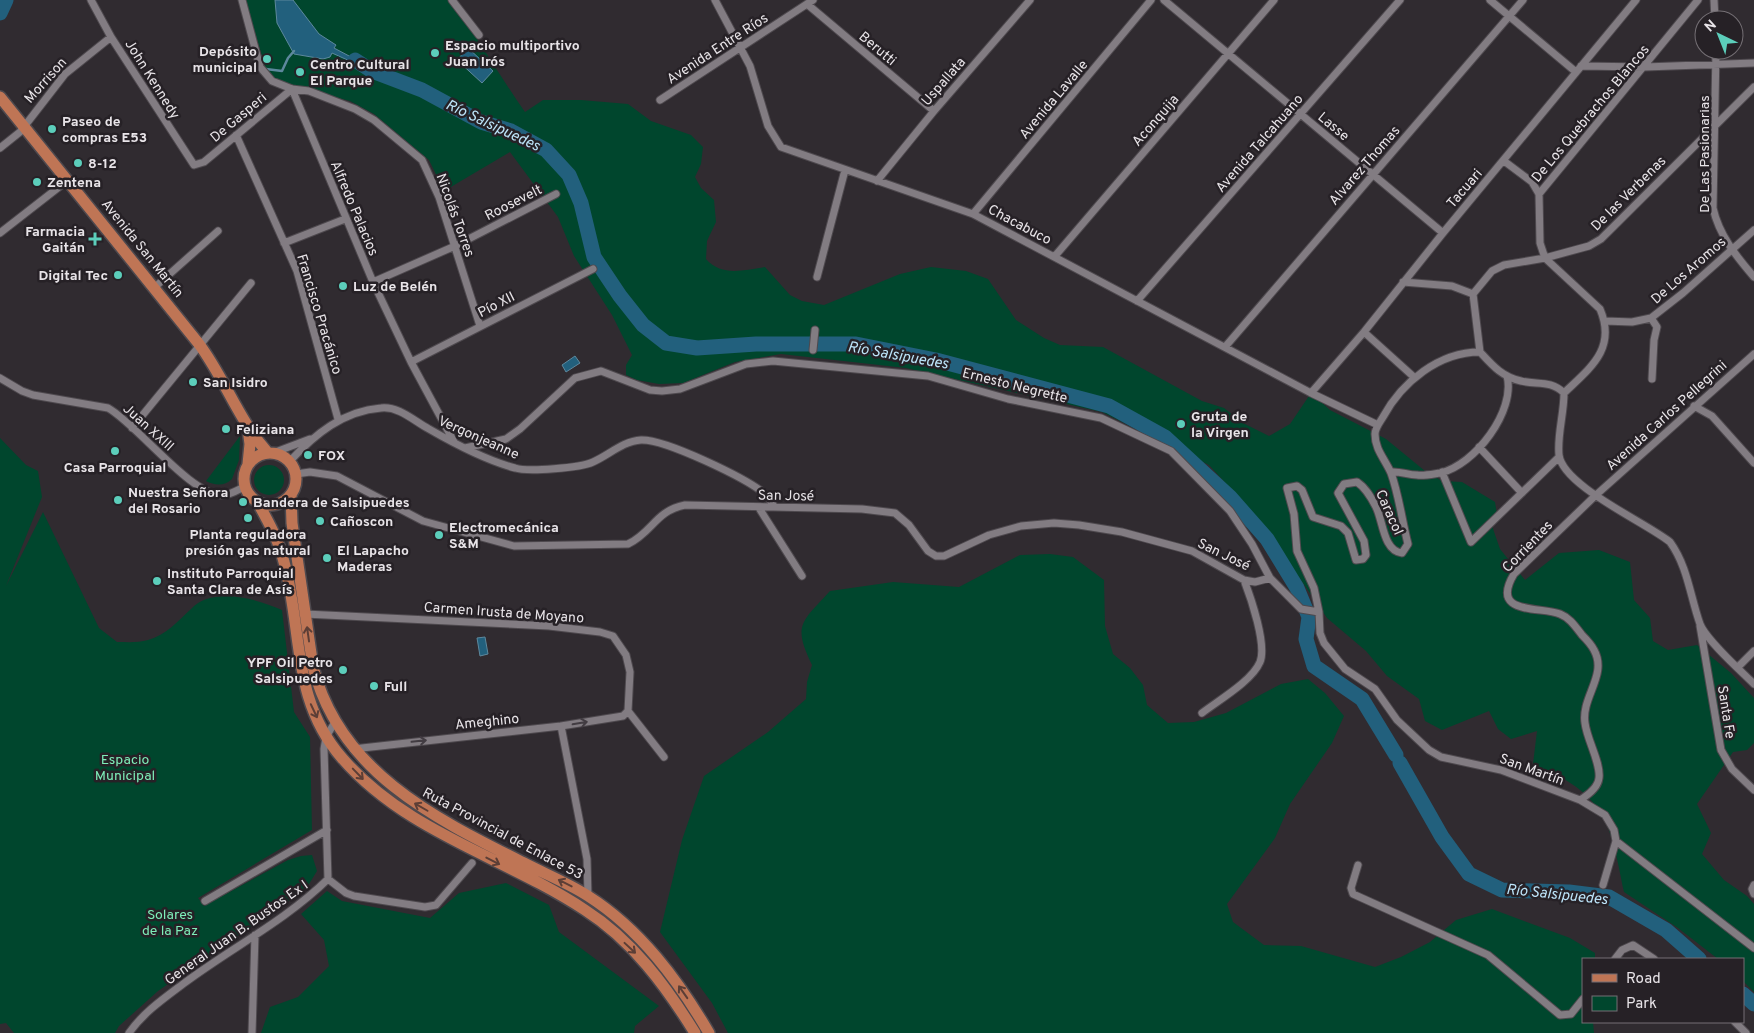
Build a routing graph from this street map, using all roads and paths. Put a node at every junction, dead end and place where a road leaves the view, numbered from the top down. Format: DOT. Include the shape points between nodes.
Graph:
graph roads {
  1 [pos="91,0"];
  2 [pos="242,0"];
  3 [pos="452,0"];
  4 [pos="715,0"];
  5 [pos="1030,0"];
  6 [pos="1151,0"];
  7 [pos="1164,0"];
  8 [pos="1274,0"];
  9 [pos="1400,0"];
  10 [pos="1490,0"];
  11 [pos="1524,0"];
  12 [pos="1636,0"];
  13 [pos="1698,0"];
  14 [pos="810,2"];
  15 [pos="1509,16"];
  16 [pos="479,35"];
  17 [pos="111,37"];
  18 [pos="741,47"];
  19 [pos="1228,54"];
  20 [pos="1717,60"];
  21 [pos="1754,63"];
  22 [pos="1717,64"];
  23 [pos="1581,66"];
  24 [pos="1645,67"];
  25 [pos="1576,72"];
  26 [pos="1754,87"];
  27 [pos="292,89"];
  28 [pos="0,97"];
  29 [pos="660,100"];
  30 [pos="934,111"];
  31 [pos="1301,114"];
  32 [pos="1716,124"];
  33 [pos="23,125"];
  34 [pos="236,135"];
  35 [pos="0,148"];
  36 [pos="1504,161"];
  37 [pos="199,164"];
  38 [pos="845,170"];
  39 [pos="1373,175"];
  40 [pos="68,180"];
  41 [pos="877,181"];
  42 [pos="556,194"];
  43 [pos="1539,194"];
  44 [pos="973,214"];
  45 [pos="345,219"];
  46 [pos="2,228"];
  47 [pos="1754,230"];
  48 [pos="218,231"];
  49 [pos="1442,233"];
  50 [pos="284,244"];
  51 [pos="455,246"];
  52 [pos="1732,249"];
  53 [pos="1055,256"];
  54 [pos="1545,258"];
  55 [pos="593,269"];
  56 [pos="817,277"];
  57 [pos="1754,277"];
  58 [pos="372,282"];
  59 [pos="1403,282"];
  60 [pos="251,283"];
  61 [pos="155,287"];
  62 [pos="1473,294"];
  63 [pos="1136,301"];
  64 [pos="1651,318"];
  65 [pos="1605,320"];
  66 [pos="480,326"];
  67 [pos="815,330"];
  68 [pos="1364,332"];
  69 [pos="200,344"];
  70 [pos="1225,347"];
  71 [pos="813,350"];
  72 [pos="1480,352"];
  73 [pos="1754,354"];
  74 [pos="411,362"];
  75 [pos="1507,376"];
  76 [pos="0,378"];
  77 [pos="1415,378"];
  78 [pos="1652,379"];
  79 [pos="1311,393"];
  80 [pos="1564,393"];
  81 [pos="1694,406"];
  82 [pos="338,419"];
  83 [pos="1378,424"];
  84 [pos="132,428"];
  85 [pos="248,429"];
  86 [pos="313,438"];
  87 [pos="454,442"];
  88 [pos="1479,447"];
  89 [pos="465,448"];
  90 [pos="271,453"];
  91 [pos="1560,457"];
  92 [pos="289,462"];
  93 [pos="1754,463"];
  94 [pos="248,464"];
  95 [pos="1391,472"];
  96 [pos="1442,472"];
  97 [pos="296,474"];
  98 [pos="244,487"];
  99 [pos="1522,493"];
  100 [pos="291,495"];
  101 [pos="1596,495"];
  102 [pos="258,503"];
  103 [pos="774,506"];
  104 [pos="759,508"];
  105 [pos="802,576"];
  106 [pos="1270,578"];
  107 [pos="1244,580"];
  108 [pos="301,610"];
  109 [pos="1319,612"];
  110 [pos="1700,626"];
  111 [pos="1754,651"];
  112 [pos="1738,667"];
  113 [pos="1754,684"];
  114 [pos="625,713"];
  115 [pos="1202,713"];
  116 [pos="335,722"];
  117 [pos="561,726"];
  118 [pos="326,737"];
  119 [pos="353,749"];
  120 [pos="664,757"];
  121 [pos="1754,790"];
  122 [pos="1580,800"];
  123 [pos="327,830"];
  124 [pos="1616,841"];
  125 [pos="472,863"];
  126 [pos="1358,865"];
  127 [pos="328,879"];
  128 [pos="1603,885"];
  129 [pos="1754,885"];
  130 [pos="1754,894"];
  131 [pos="588,896"];
  132 [pos="204,901"];
  133 [pos="255,935"];
  134 [pos="1754,948"];
  135 [pos="1616,958"];
  136 [pos="1652,958"];
  137 [pos="1582,1000"];
  138 [pos="1736,1023"];
  139 [pos="129,1033"];
  140 [pos="252,1033"];
  141 [pos="695,1033"];
  142 [pos="709,1033"];
  143 [pos="1746,1033"];
  1 -- 17 [label="street, John Kennedy"];
  2 -- 27 [label="street, Nicolás Torres" via="260,67 272,80"];
  3 -- 16 [label="street"];
  4 -- 18 [label="street, Chacabuco"];
  5 -- 30 [label="street, Uspallata"];
  6 -- 44 [label="street, Avenida Lavalle"];
  7 -- 19 [label="street, Lasse"];
  8 -- 19 [label="street, Aconquija"];
  9 -- 31 [label="street, Avenida Talcahuano"];
  10 -- 15 [label="street"];
  11 -- 15 [label="street, Alvarez Thomas"];
  12 -- 23 [label="street, Tacuari"];
  13 -- 24 [label="street, De Los Quebrachos Blancos"];
  14 -- 18 [label="street, Avenida Entre Ríos"];
  14 -- 30 [label="street, Berutti"];
  15 -- 25 [label="street"];
  15 -- 39 [label="street, Alvarez Thomas"];
  17 -- 33 [label="street, Morrison" via="65,74"];
  17 -- 37 [label="street, John Kennedy" via="191,162"];
  18 -- 29 [label="street, Avenida Entre Ríos"];
  18 -- 38 [label="street, Chacabuco" via="768,126 781,147"];
  19 -- 31 [label="street, Lasse"];
  19 -- 53 [label="street, Aconquija"];
  20 -- 22 [label="street, De Las Pasionarias"];
  21 -- 22 [label="street"];
  22 -- 24 [label="street"];
  22 -- 32 [label="street, De Las Pasionarias"];
  23 -- 24 [label="street"];
  23 -- 25 [label="street, Tacuari"];
  24 -- 43 [label="street, De Los Quebrachos Blancos"];
  25 -- 36 [label="street, Tacuari"];
  26 -- 32 [label="street, De las Verbenas"];
  27 -- 34 [label="street, De Gasperi"];
  27 -- 45 [label="street, Alfredo Palacios"];
  27 -- 51 [label="street, Nicolás Torres" via="310,91 355,110 374,120 416,154 440,197"];
  28 -- 33 [label="main road, Avenida San Martín"];
  30 -- 41 [label="street, Uspallata"];
  31 -- 39 [label="street, Lasse"];
  31 -- 63 [label="street, Avenida Talcahuano"];
  32 -- 52 [label="street, De Las Pasionarias" via="1713,208 1717,224"];
  32 -- 54 [label="street, De las Verbenas" via="1601,239 1589,246"];
  33 -- 35 [label="street, Morrison" via="20,132"];
  33 -- 40 [label="main road, Avenida San Martín"];
  34 -- 37 [label="street, De Gasperi"];
  34 -- 50 [label="street, Francisco Pracánico"];
  36 -- 43 [label="street" via="1532,182"];
  36 -- 49 [label="street, Tacuari"];
  38 -- 41 [label="street, Chacabuco"];
  38 -- 56 [label="street"];
  39 -- 49 [label="street, Lasse"];
  39 -- 70 [label="street, Alvarez Thomas"];
  40 -- 46 [label="street"];
  40 -- 61 [label="main road, Avenida San Martín"];
  41 -- 44 [label="street, Chacabuco"];
  42 -- 51 [label="street, Roosevelt"];
  43 -- 54 [label="street, De Los Quebrachos Blancos" via="1540,243"];
  44 -- 53 [label="street, Chacabuco"];
  45 -- 50 [label="street"];
  45 -- 58 [label="street, Alfredo Palacios"];
  47 -- 52 [label="street, De Los Aromos"];
  48 -- 61 [label="street"];
  49 -- 59 [label="street, Tacuari"];
  50 -- 82 [label="street, Francisco Pracánico" via="297,271"];
  51 -- 58 [label="street, Roosevelt"];
  51 -- 66 [label="street, Nicolás Torres"];
  52 -- 57 [label="street, De Las Pasionarias"];
  52 -- 64 [label="street, De Los Aromos"];
  53 -- 63 [label="street, Chacabuco"];
  54 -- 62 [label="street, De las Verbenas" via="1504,265 1492,271"];
  54 -- 65 [label="street" via="1600,309"];
  55 -- 66 [label="street, Pío XII"];
  58 -- 74 [label="street, Alfredo Palacios"];
  59 -- 62 [label="street" via="1452,286"];
  59 -- 68 [label="street, Tacuari"];
  60 -- 69 [label="street"];
  61 -- 69 [label="main road, Avenida San Martín"];
  62 -- 72 [label="street"];
  63 -- 70 [label="street, Chacabuco"];
  64 -- 65 [label="street, De Los Aromos" via="1632,322"];
  64 -- 78 [label="street" via="1657,327"];
  65 -- 80 [label="street" via="1605,346 1589,369"];
  66 -- 74 [label="street, Pío XII"];
  67 -- 71 [label="street"];
  68 -- 77 [label="street"];
  68 -- 79 [label="street, Tacuari"];
  69 -- 84 [label="street"];
  69 -- 85 [label="main road, Avenida San Martín"];
  70 -- 79 [label="street, Chacabuco"];
  72 -- 75 [label="street" via="1496,370"];
  72 -- 77 [label="street" via="1449,357"];
  73 -- 81 [label="street, Avenida Carlos Pellegrini"];
  74 -- 87 [label="street, Alfredo Palacios"];
  75 -- 80 [label="street" via="1522,382 1557,386"];
  75 -- 88 [label="street" via="1510,388 1506,406"];
  76 -- 84 [label="street, Juan XXIII" via="22,391 108,408"];
  77 -- 83 [label="street"];
  79 -- 83 [label="street, Chacabuco"];
  80 -- 91 [label="street"];
  81 -- 93 [label="street" via="1712,416"];
  81 -- 101 [label="street, Avenida Carlos Pellegrini"];
  82 -- 86 [label="street, Vergonjeanne"];
  82 -- 87 [label="street, Vergonjeanne" via="369,410 394,408"];
  83 -- 95 [label="street, Caracol" via="1374,432 1376,447"];
  84 -- 98 [label="street, Juan XXIII" via="168,462 210,493 223,495"];
  85 -- 90 [label="main road, Avenida San Martín"];
  85 -- 94 [label="main road, Avenida San Martín"];
  86 -- 90 [label="street, Vergonjeanne"];
  86 -- 92 [label="street, Vergonjeanne"];
  87 -- 89 [label="street, Vergonjeanne"];
  88 -- 96 [label="street"];
  88 -- 99 [label="street"];
  89 -- 103 [label="street, Vergonjeanne" via="518,469 576,467 593,462 626,444 642,440 653,442 688,453 742,478 767,495"];
  89 -- 106 [label="street, Ernesto Negrette" via="506,439 575,378 602,371 650,390 662,391 680,389 746,364 773,361 928,376 1008,399 1101,418 1171,451 1230,511"];
  90 -- 92 [label="main road"];
  90 -- 94 [label="main road" via="261,455"];
  91 -- 99 [label="street"];
  91 -- 101 [label="street, Santa Fe" via="1572,478"];
  92 -- 97 [label="main road"];
  94 -- 98 [label="main road"];
  95 -- 96 [label="street" via="1416,475"];
  95 -- 109 [label="street, Caracol" via="1408,544 1402,553 1392,548 1377,508 1357,482 1344,484 1338,493 1364,541 1366,556 1356,560 1348,533 1341,526 1313,517 1302,490 1297,486 1287,488 1294,514 1297,551 1314,588"];
  96 -- 99 [label="street" via="1471,542"];
  97 -- 100 [label="main road"];
  97 -- 104 [label="street, San José" via="310,472 337,476 423,521 514,546 628,544 674,507"];
  98 -- 102 [label="main road"];
  100 -- 102 [label="main road" via="272,506"];
  100 -- 108 [label="main road, Ruta Provincial de Enlace 53"];
  101 -- 110 [label="street, Santa Fe" via="1670,542 1694,598"];
  101 -- 122 [label="street, Corrientes" via="1514,574 1508,594 1513,603 1524,610 1558,613 1571,621 1594,650 1598,673 1586,705 1585,723 1593,753 1600,765 1599,780"];
  102 -- 108 [label="main road, Ruta Provincial de Enlace 53"];
  103 -- 104 [label="street, San José"];
  103 -- 107 [label="street, San José" via="895,513 909,524 928,552 936,556 944,556 989,535 1021,526 1079,524 1192,551"];
  104 -- 105 [label="street"];
  106 -- 107 [label="street, San José" via="1255,582"];
  106 -- 109 [label="street, Ernesto Negrette" via="1301,609"];
  107 -- 115 [label="street" via="1254,608 1262,653 1260,663 1249,677"];
  108 -- 114 [label="street, Carmen Irusta de Moyano" via="539,625 613,636 626,655 630,672"];
  116 -- 108 [label="main road, Ruta Provincial de Enlace 53, one-way" via="318,688"];
  108 -- 118 [label="main road, Ruta Provincial de Enlace 53, one-way" via="303,680"];
  109 -- 122 [label="street, San Martín" via="1324,643 1346,668 1375,689 1397,720 1429,750 1441,757 1501,770"];
  110 -- 112 [label="street"];
  110 -- 121 [label="street, Santa Fe" via="1721,750 1732,769"];
  111 -- 112 [label="street"];
  112 -- 113 [label="street"];
  117 -- 114 [label="street, Ameghino, one-way"];
  114 -- 120 [label="street"];
  116 -- 118 [label="street, General Juan B. Bustos Ex I"];
  116 -- 119 [label="main road, Ruta Provincial de Enlace 53"];
  119 -- 117 [label="street, Ameghino, one-way"];
  117 -- 131 [label="street" via="588,866"];
  118 -- 123 [label="street, General Juan B. Bustos Ex I" via="323,777"];
  118 -- 141 [label="main road, Ruta Provincial de Enlace 53, one-way" via="342,758 388,802 566,898 606,926 655,973"];
  131 -- 119 [label="main road, Ruta Provincial de Enlace 53, one-way" via="415,804"];
  122 -- 124 [label="street, San Martín" via="1605,815"];
  123 -- 127 [label="street, General Juan B. Bustos Ex I"];
  123 -- 132 [label="street"];
  124 -- 128 [label="street"];
  124 -- 134 [label="street"];
  125 -- 127 [label="street" via="436,904 425,907 354,896"];
  126 -- 137 [label="street" via="1351,888 1353,894 1488,955 1560,1015 1571,1014"];
  127 -- 133 [label="street, General Juan B. Bustos Ex I" via="294,909"];
  129 -- 130 [label="street"];
  142 -- 131 [label="main road, Ruta Provincial de Enlace 53, one-way" via="685,994 650,948"];
  133 -- 139 [label="street, General Juan B. Bustos Ex I" via="208,965 157,1004"];
  133 -- 140 [label="street"];
  135 -- 136 [label="street" via="1622,950 1633,945"];
  138 -- 143 [label="street"];
}
